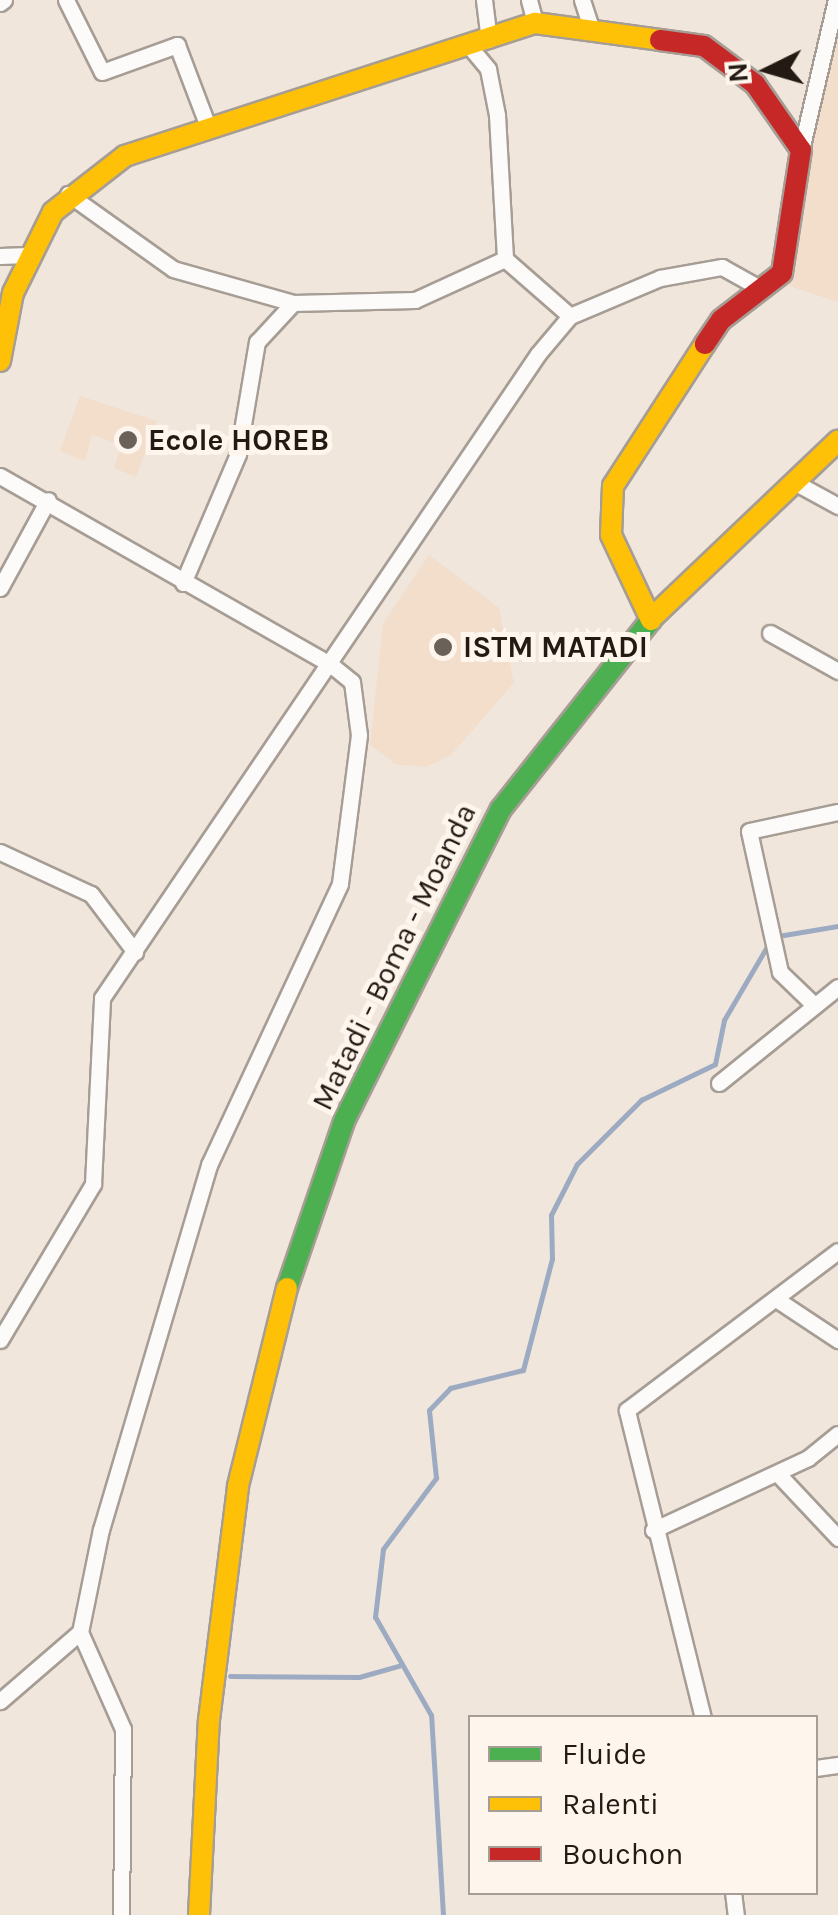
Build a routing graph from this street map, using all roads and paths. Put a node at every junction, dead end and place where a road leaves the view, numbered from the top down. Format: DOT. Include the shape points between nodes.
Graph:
graph roads {
  1 [pos="66,0"];
  2 [pos="484,0"];
  3 [pos="529,0"];
  4 [pos="582,0"];
  5 [pos="836,0"];
  6 [pos="535,23"];
  7 [pos="590,24"];
  8 [pos="479,43"];
  9 [pos="208,124"];
  10 [pos="801,150"];
  11 [pos="68,194"];
  12 [pos="28,254"];
  13 [pos="0,256"];
  14 [pos="506,259"];
  15 [pos="758,287"];
  16 [pos="293,303"];
  17 [pos="570,316"];
  18 [pos="0,361"];
  19 [pos="838,441"];
  20 [pos="0,476"];
  21 [pos="796,483"];
  22 [pos="48,500"];
  23 [pos="838,506"];
  24 [pos="182,584"];
  25 [pos="0,588"];
  26 [pos="651,620"];
  27 [pos="770,633"];
  28 [pos="330,664"];
  29 [pos="838,671"];
  30 [pos="838,812"];
  31 [pos="0,852"];
  32 [pos="135,952"];
  33 [pos="838,987"];
  34 [pos="810,1002"];
  35 [pos="719,1083"];
  36 [pos="838,1251"];
  37 [pos="779,1302"];
  38 [pos="0,1340"];
  39 [pos="838,1340"];
  40 [pos="838,1434"];
  41 [pos="778,1474"];
  42 [pos="653,1530"];
  43 [pos="838,1538"];
  44 [pos="80,1632"];
  45 [pos="0,1701"];
  46 [pos="702,1715"];
  47 [pos="121,1915"];
  48 [pos="198,1915"];
  1 -- 9 [label="street" via="102,72 176,45"];
  2 -- 8 [label="street"];
  3 -- 6 [label="street"];
  4 -- 7 [label="street"];
  5 -- 10 [label="street"];
  6 -- 7 [label="main road"];
  6 -- 8 [label="main road"];
  7 -- 10 [label="main road" via="704,46 728,60"];
  8 -- 9 [label="main road"];
  8 -- 14 [label="street" via="498,115"];
  9 -- 11 [label="main road" via="125,156"];
  10 -- 15 [label="main road" via="788,259"];
  11 -- 12 [label="main road"];
  11 -- 16 [label="street" via="173,269"];
  12 -- 13 [label="street"];
  12 -- 18 [label="main road"];
  14 -- 16 [label="street" via="415,300"];
  14 -- 17 [label="street"];
  15 -- 17 [label="street" via="742,271 701,270"];
  15 -- 26 [label="main road" via="700,350 613,486 611,536"];
  16 -- 24 [label="street" via="257,342 238,454"];
  17 -- 28 [label="street"];
  19 -- 21 [label="main road, Matadi - Boma - Moanda"];
  20 -- 22 [label="street"];
  21 -- 23 [label="street"];
  21 -- 26 [label="main road, Matadi - Boma - Moanda" via="684,577"];
  22 -- 24 [label="street"];
  22 -- 25 [label="street"];
  24 -- 28 [label="street"];
  26 -- 48 [label="main road, Matadi - Boma - Moanda" via="501,809 400,999 296,1250 259,1380 224,1573"];
  27 -- 29 [label="street"];
  28 -- 32 [label="street"];
  28 -- 44 [label="street" via="352,682 360,735 340,884 209,1165 101,1528"];
  30 -- 34 [label="street" via="749,831 780,972"];
  31 -- 32 [label="street" via="91,894"];
  32 -- 38 [label="street" via="97,1012 94,1184"];
  33 -- 34 [label="street"];
  34 -- 35 [label="street"];
  36 -- 37 [label="street"];
  37 -- 39 [label="street"];
  37 -- 42 [label="street" via="629,1402"];
  40 -- 41 [label="street"];
  41 -- 42 [label="street"];
  41 -- 43 [label="street"];
  42 -- 46 [label="street"];
  44 -- 45 [label="street"];
  44 -- 47 [label="street" via="123,1729"];
}
